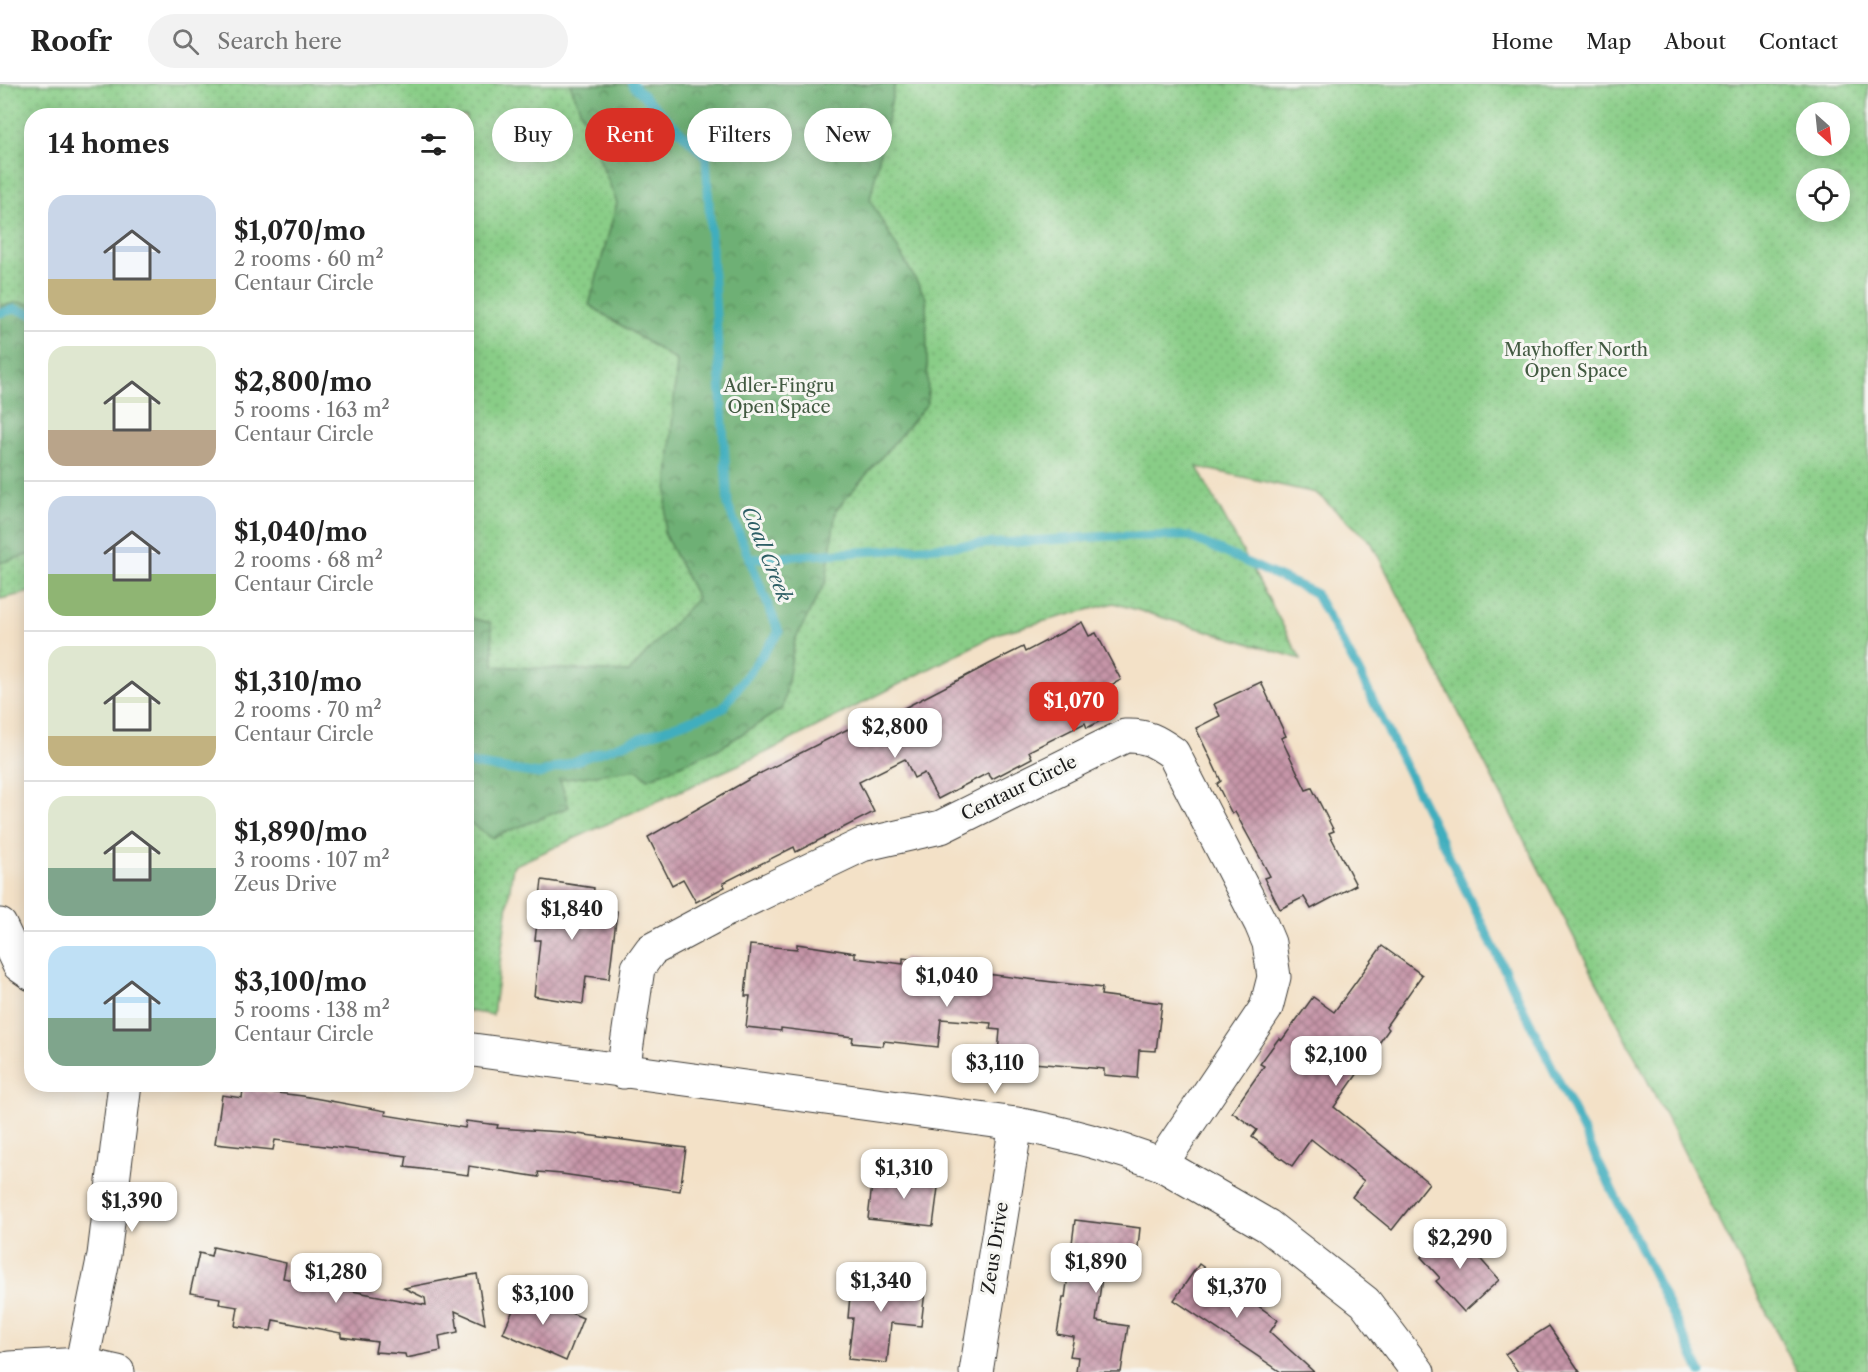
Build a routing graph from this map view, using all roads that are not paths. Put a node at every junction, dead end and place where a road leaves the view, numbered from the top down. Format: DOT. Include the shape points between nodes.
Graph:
graph roads {
  1 [pos="0,926"];
  2 [pos="24,968"];
  3 [pos="474,1050"];
  4 [pos="623,1072"];
  5 [pos="125,1092"];
  6 [pos="1016,1124"];
  7 [pos="1161,1164"];
  8 [pos="9,1368"];
  9 [pos="81,1368"];
  10 [pos="118,1372"];
  11 [pos="976,1372"];
  12 [pos="1418,1372"];
  1 -- 2 [label="street"];
  3 -- 4 [label="street"];
  4 -- 6 [label="street"];
  4 -- 7 [label="street, Centaur Circle" via="638,968 651,950 862,845 941,827 1125,736 1140,735 1151,737 1173,753 1262,924 1274,977 1266,1008"];
  5 -- 9 [label="street" via="104,1255"];
  6 -- 7 [label="street" via="1102,1143"];
  6 -- 11 [label="street, Zeus Drive"];
  7 -- 12 [label="street" via="1268,1226 1365,1302"];
  8 -- 9 [label="street"];
  9 -- 10 [label="street"];
}
